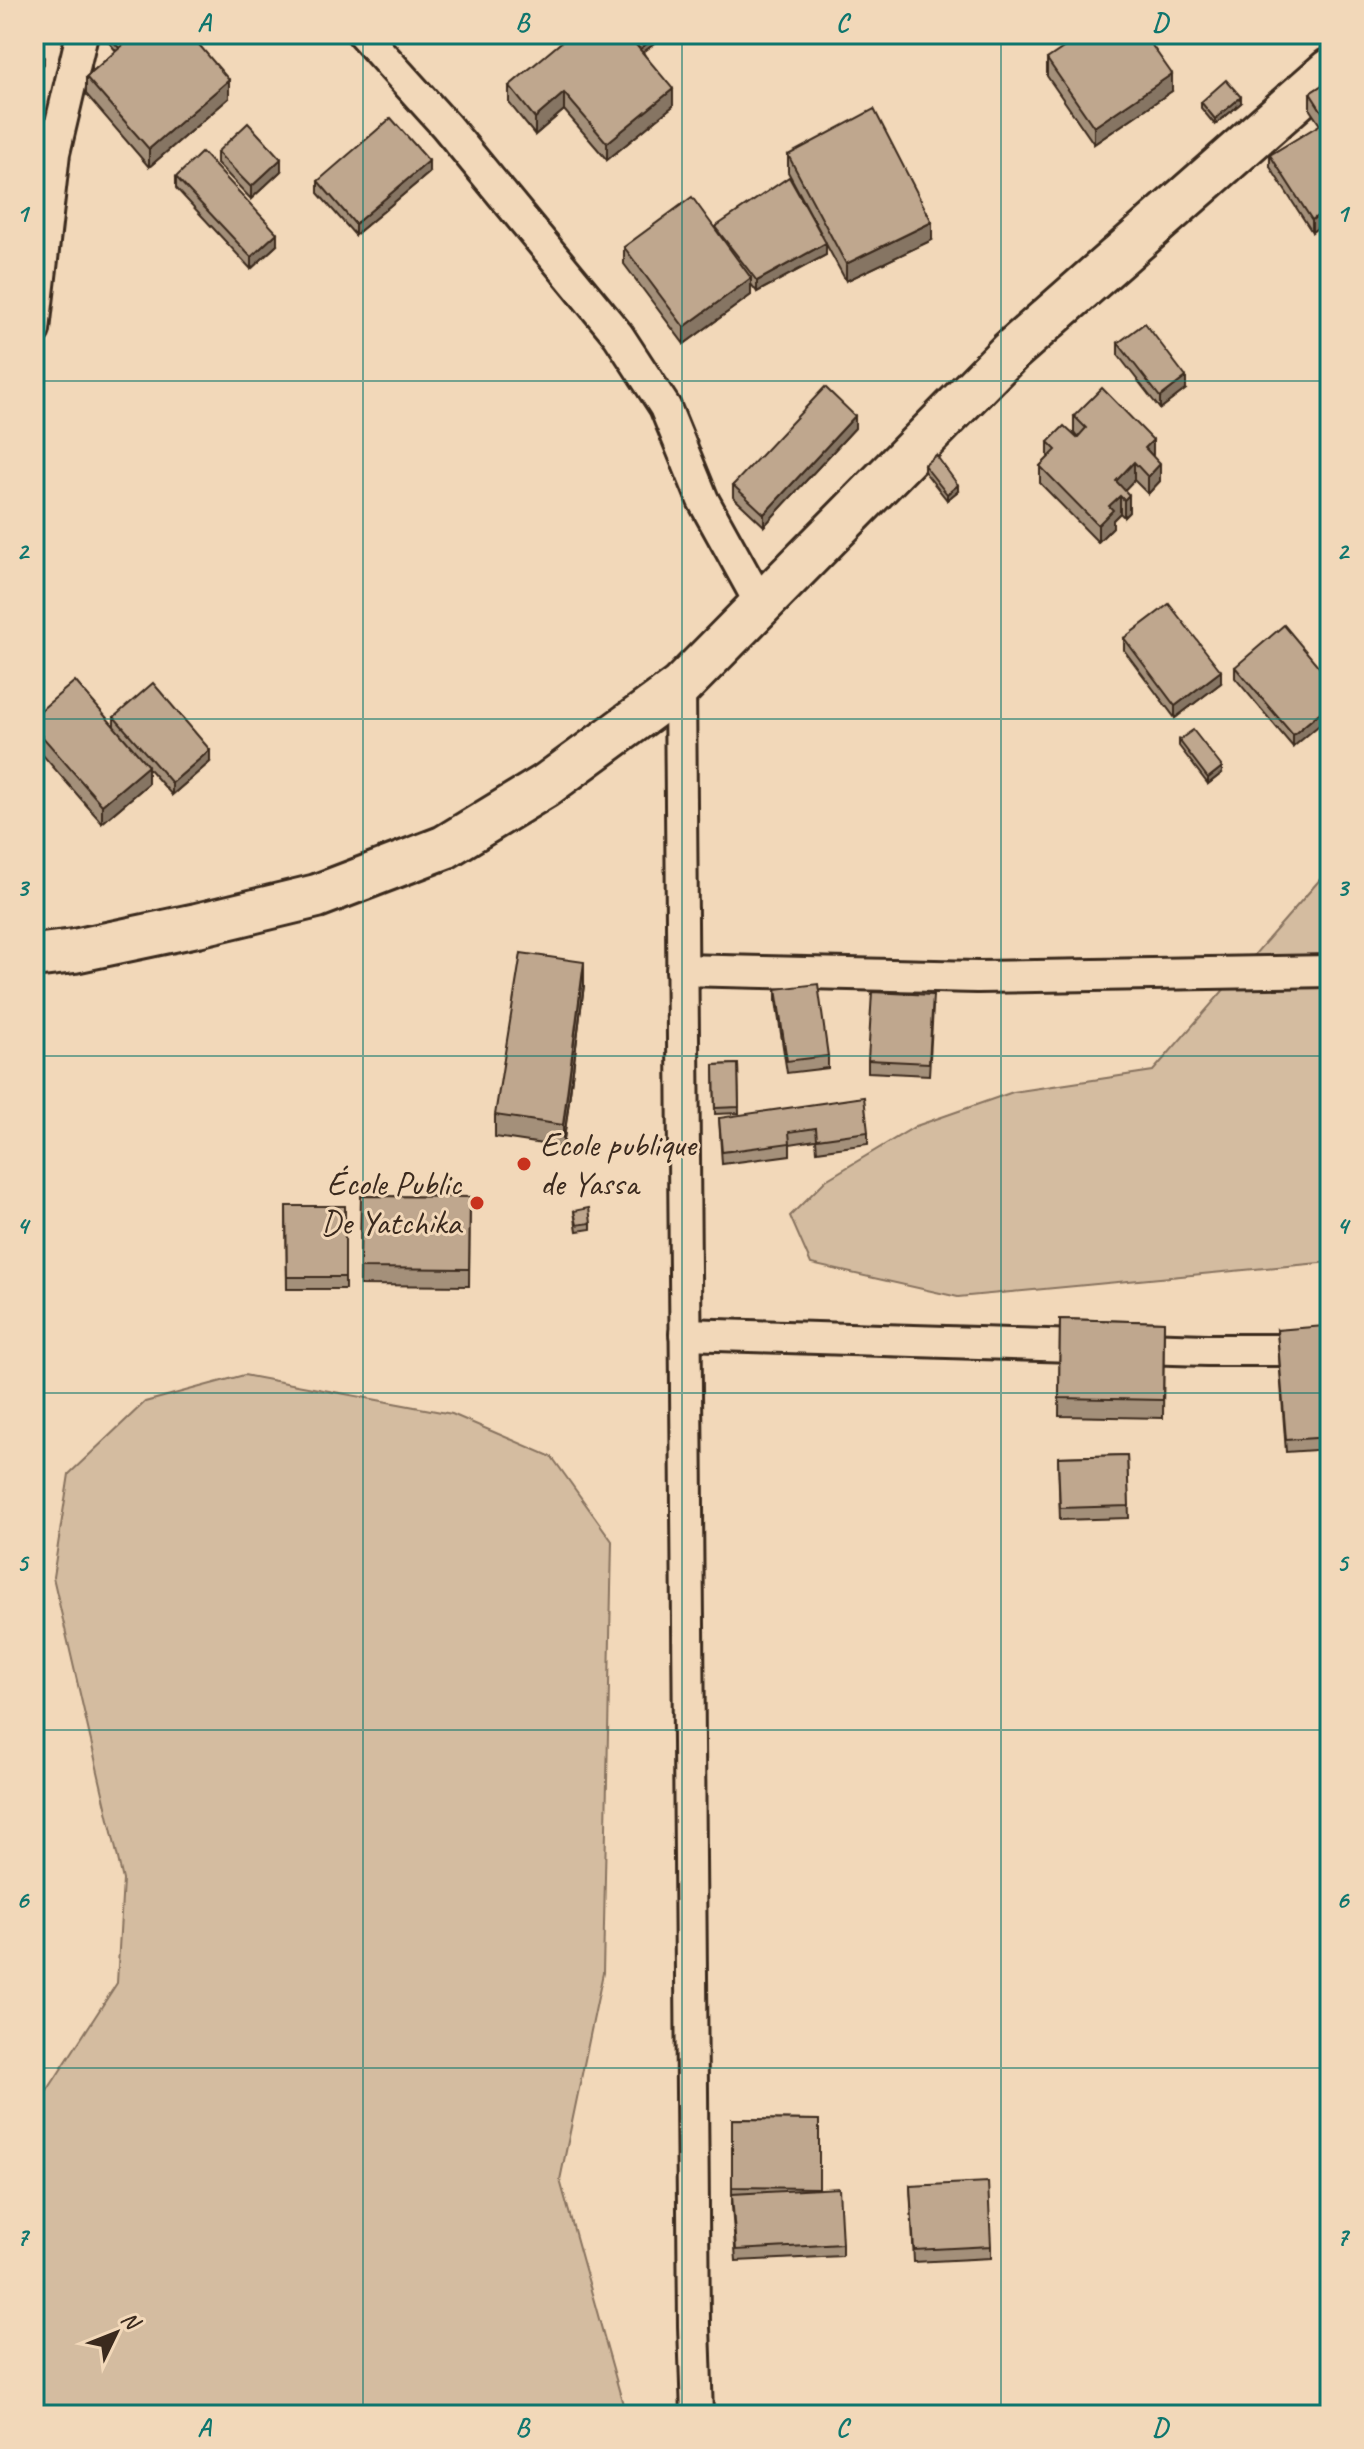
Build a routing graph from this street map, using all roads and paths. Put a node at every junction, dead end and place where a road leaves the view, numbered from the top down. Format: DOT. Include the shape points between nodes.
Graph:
graph roads {
  1 [pos="82,34"];
  2 [pos="363,34"];
  3 [pos="1330,70"];
  4 [pos="34,330"];
  5 [pos="760,603"];
  6 [pos="680,687"];
  7 [pos="34,956"];
  8 [pos="682,970"];
  9 [pos="1330,971"];
  10 [pos="685,1334"];
  11 [pos="1330,1350"];
  12 [pos="697,2415"];
  1 -- 4 [label="street" via="54,153"];
  2 -- 5 [label="street" via="456,138 643,370 665,407 703,500"];
  3 -- 5 [label="main road" via="1010,352"];
  5 -- 6 [label="main road"];
  6 -- 7 [label="main road" via="545,786 445,847 317,896"];
  6 -- 8 [label="street"];
  8 -- 9 [label="street" via="977,977"];
  8 -- 10 [label="street"];
  10 -- 11 [label="street"];
  10 -- 12 [label="street"];
}
